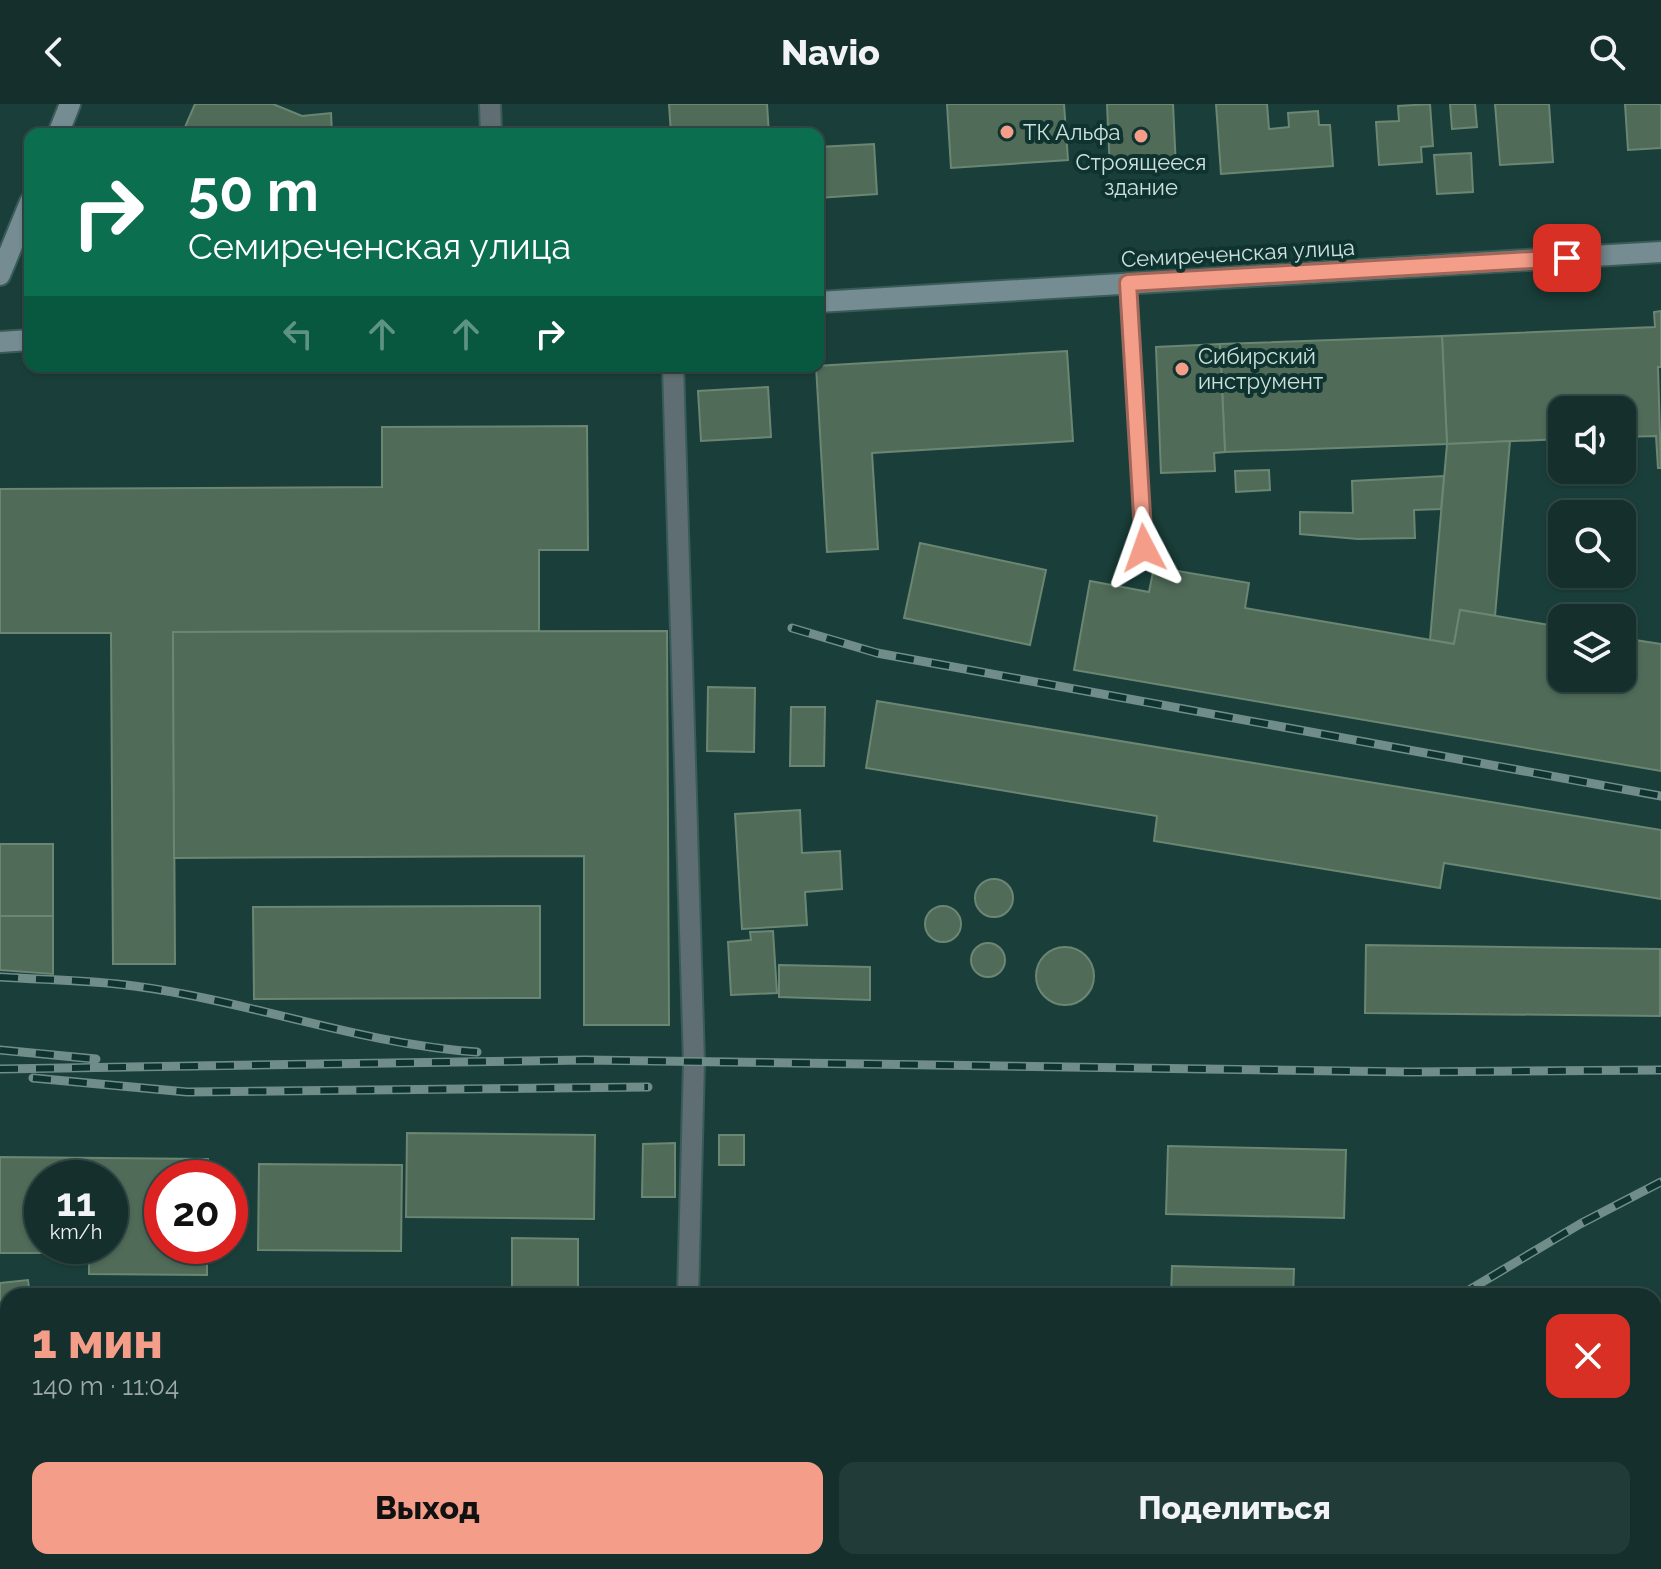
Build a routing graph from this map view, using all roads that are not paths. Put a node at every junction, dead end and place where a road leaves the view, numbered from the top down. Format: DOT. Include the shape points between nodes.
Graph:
graph roads {
  1 [pos="70,104"];
  2 [pos="490,104"];
  3 [pos="60,128"];
  4 [pos="491,128"];
  5 [pos="24,217"];
  6 [pos="1661,252"];
  7 [pos="0,275"];
  8 [pos="1128,283"];
  9 [pos="824,302"];
  10 [pos="24,340"];
  11 [pos="0,342"];
  12 [pos="673,372"];
  13 [pos="1144,548"];
  14 [pos="688,1288"];
  1 -- 3 [label="main road"];
  2 -- 4 [label="street"];
  5 -- 7 [label="main road"];
  6 -- 8 [label="main road, Семиреченская улица"];
  8 -- 9 [label="main road, Семиреченская улица"];
  8 -- 13 [label="lane"];
  10 -- 11 [label="main road"];
  12 -- 14 [label="street" via="694,1062"];
}
